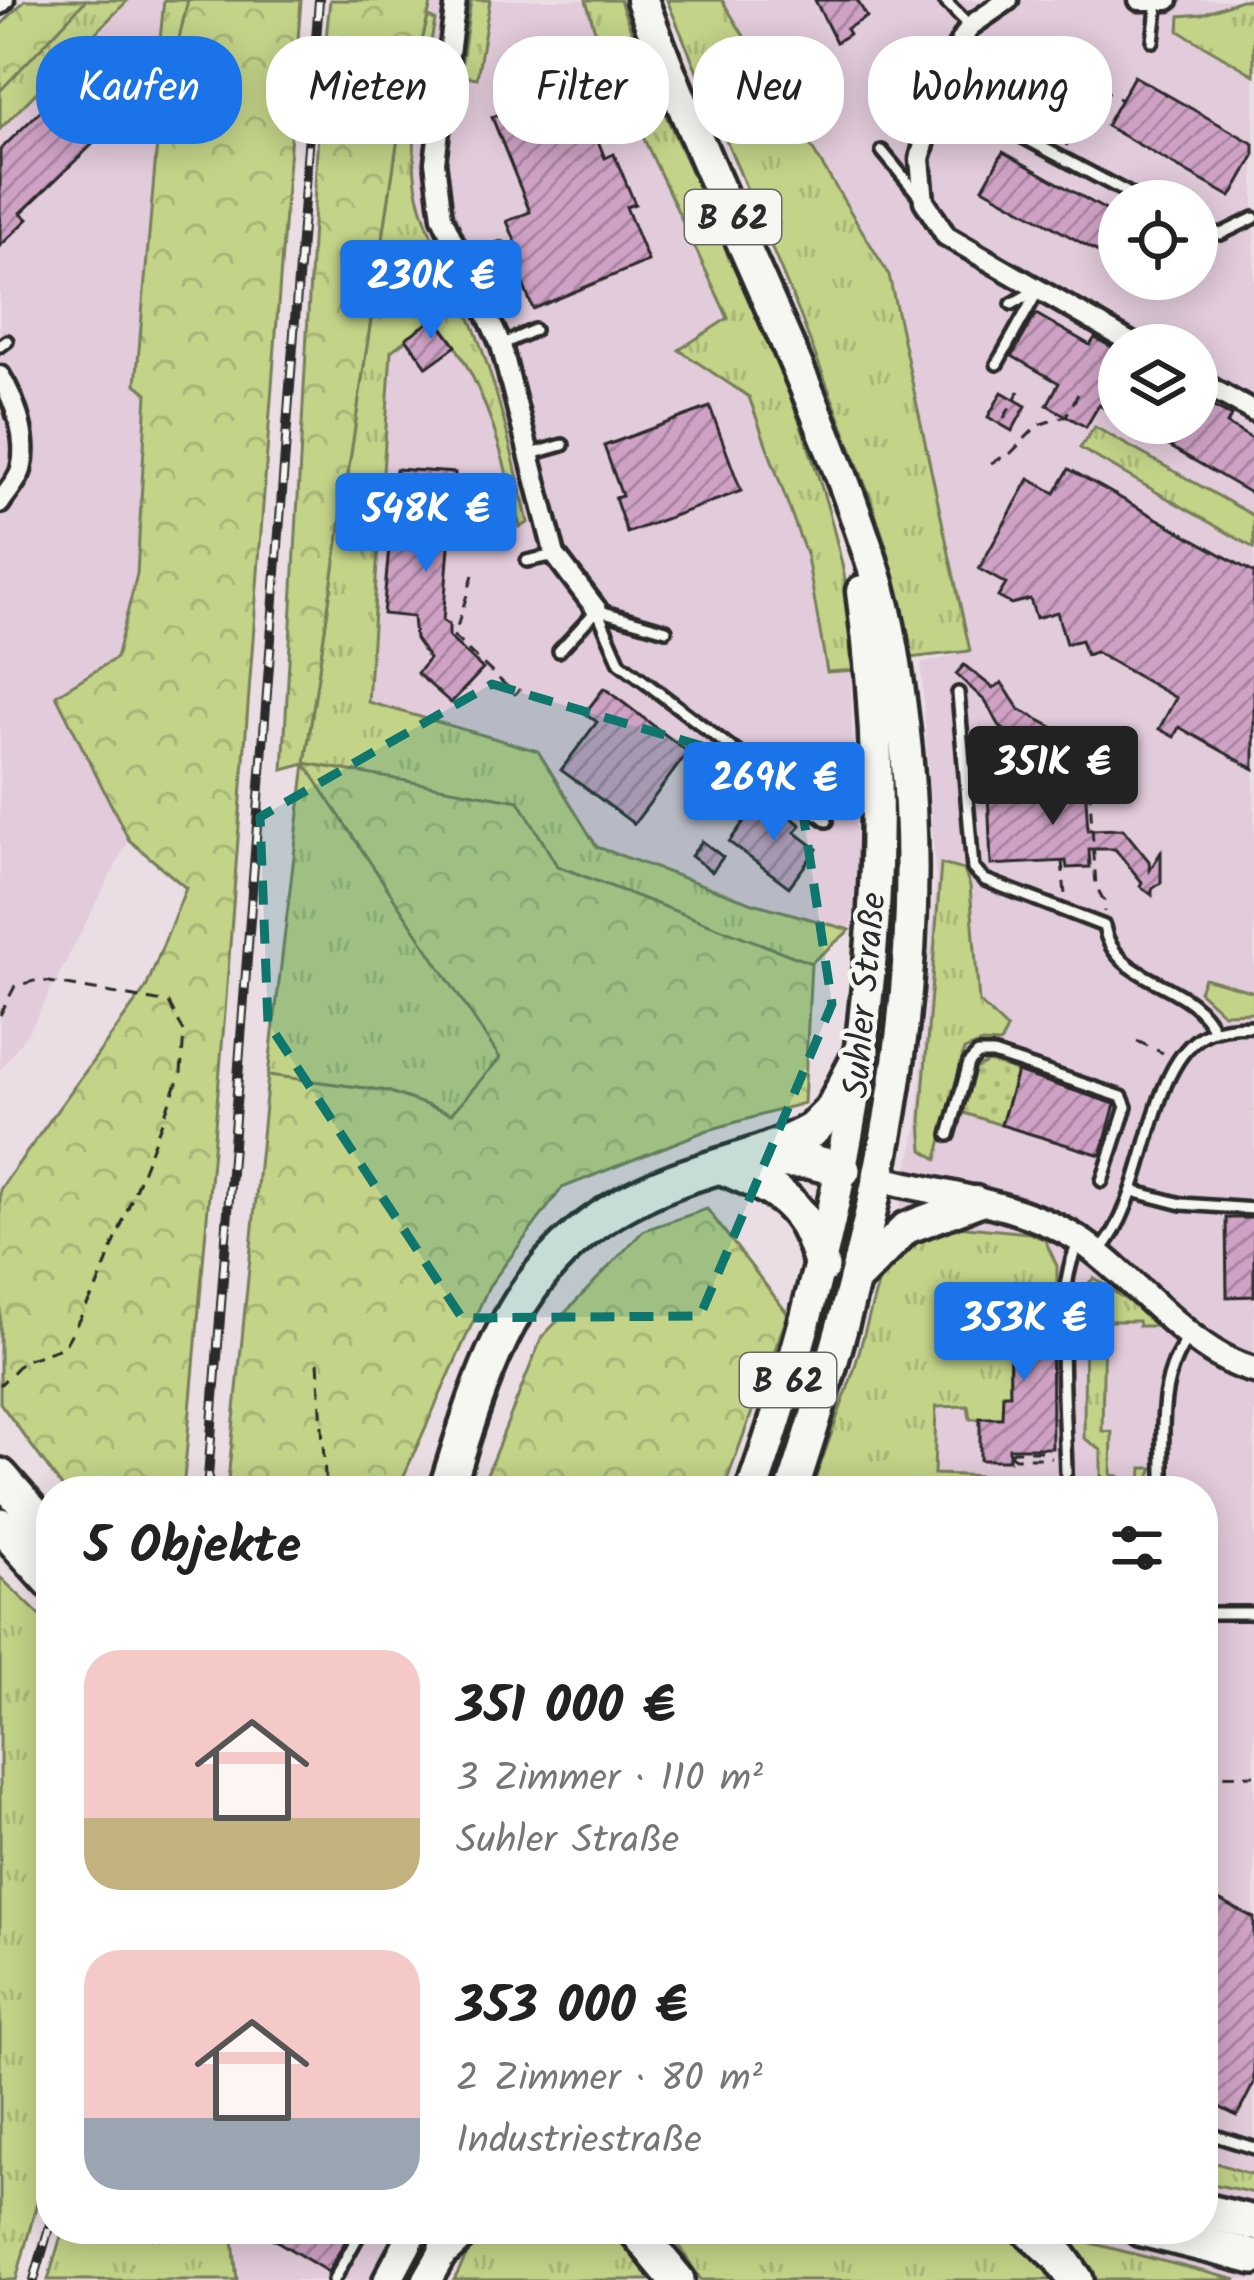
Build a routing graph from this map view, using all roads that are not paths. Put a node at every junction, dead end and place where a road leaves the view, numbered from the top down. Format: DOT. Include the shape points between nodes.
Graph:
graph roads {
  1 [pos="456,0"];
  2 [pos="642,0"];
  3 [pos="944,0"];
  4 [pos="1007,0"];
  5 [pos="1138,0"];
  6 [pos="1168,0"];
  7 [pos="1159,1"];
  8 [pos="970,26"];
  9 [pos="964,36"];
  10 [pos="1153,41"];
  11 [pos="924,144"];
  12 [pos="1036,144"];
  13 [pos="882,151"];
  14 [pos="1104,180"];
  15 [pos="924,201"];
  16 [pos="1254,218"];
  17 [pos="1218,233"];
  18 [pos="501,249"];
  19 [pos="466,265"];
  20 [pos="1039,289"];
  21 [pos="1012,304"];
  22 [pos="1099,324"];
  23 [pos="534,330"];
  24 [pos="502,345"];
  25 [pos="997,364"];
  26 [pos="0,376"];
  27 [pos="1218,392"];
  28 [pos="1254,412"];
  29 [pos="10,426"];
  30 [pos="823,434"];
  31 [pos="563,445"];
  32 [pos="531,454"];
  33 [pos="7,500"];
  34 [pos="555,555"];
  35 [pos="527,561"];
  36 [pos="596,610"];
  37 [pos="666,630"];
  38 [pos="559,651"];
  39 [pos="958,693"];
  40 [pos="827,821"];
  41 [pos="1254,1026"];
  42 [pos="1214,1030"];
  43 [pos="862,1052"];
  44 [pos="1157,1114"];
  45 [pos="1171,1118"];
  46 [pos="950,1135"];
  47 [pos="720,1166"];
  48 [pos="844,1170"];
  49 [pos="880,1179"];
  50 [pos="1102,1181"];
  51 [pos="1132,1191"];
  52 [pos="975,1202"];
  53 [pos="1254,1209"];
  54 [pos="1089,1247"];
  55 [pos="821,1267"];
  56 [pos="856,1279"];
  57 [pos="1191,1333"];
  58 [pos="1254,1370"];
  59 [pos="469,1416"];
  60 [pos="1164,1440"];
  61 [pos="1178,1440"];
  62 [pos="0,1472"];
  63 [pos="1066,1472"];
  64 [pos="439,1476"];
  65 [pos="451,1476"];
  66 [pos="757,1476"];
  67 [pos="797,1476"];
  68 [pos="1161,1476"];
  69 [pos="36,1504"];
  70 [pos="36,1516"];
  71 [pos="0,1525"];
  72 [pos="36,1565"];
  73 [pos="1254,1612"];
  74 [pos="1218,1613"];
  75 [pos="1218,2137"];
  76 [pos="1254,2148"];
  77 [pos="1218,2215"];
  78 [pos="1254,2223"];
  79 [pos="354,2244"];
  80 [pos="407,2244"];
  81 [pos="450,2244"];
  82 [pos="647,2244"];
  83 [pos="1046,2244"];
  84 [pos="1202,2244"];
  85 [pos="1254,2257"];
  86 [pos="334,2280"];
  87 [pos="388,2280"];
  88 [pos="427,2280"];
  89 [pos="677,2280"];
  90 [pos="1076,2280"];
  1 -- 19 [label="street" via="435,162 442,217"];
  2 -- 30 [label="main road, Suhler Straße / B 62"];
  3 -- 8 [label="lane"];
  4 -- 8 [label="street"];
  5 -- 7 [label="street"];
  6 -- 7 [label="street"];
  7 -- 10 [label="lane"];
  8 -- 9 [label="street"];
  11 -- 15 [label="street"];
  12 -- 14 [label="lane"];
  13 -- 15 [label="lane"];
  15 -- 20 [label="street" via="946,236"];
  16 -- 17 [label="lane"];
  18 -- 19 [label="lane"];
  19 -- 24 [label="street"];
  20 -- 21 [label="lane"];
  20 -- 22 [label="street"];
  20 -- 25 [label="lane"];
  23 -- 24 [label="lane"];
  24 -- 32 [label="street"];
  26 -- 29 [label="street" via="10,393"];
  27 -- 28 [label="street"];
  29 -- 33 [label="street" via="21,470"];
  30 -- 43 [label="main road, Suhler Straße / B 62" via="859,565 871,669 874,923"];
  30 -- 49 [label="main road, Suhler Straße / B 62" via="876,577 907,758 910,969"];
  31 -- 32 [label="lane"];
  32 -- 34 [label="street"];
  34 -- 35 [label="lane"];
  34 -- 36 [label="street"];
  36 -- 37 [label="lane"];
  36 -- 38 [label="lane"];
  36 -- 40 [label="lane" via="620,663"];
  39 -- 42 [label="lane" via="974,868 985,880 1104,926 1117,959 1206,1013"];
  41 -- 42 [label="lane"];
  42 -- 44 [label="lane" via="1177,1060"];
  43 -- 47 [label="highway" via="812,1130"];
  43 -- 48 [label="main road, Suhler Straße / B 62"];
  44 -- 45 [label="lane"];
  44 -- 51 [label="lane"];
  46 -- 50 [label="lane" via="969,1063 993,1054 1122,1096 1126,1107"];
  47 -- 48 [label="highway" via="786,1160"];
  47 -- 55 [label="highway" via="789,1200"];
  47 -- 59 [label="highway" via="612,1210 556,1254 510,1317"];
  48 -- 49 [label="main road"];
  48 -- 55 [label="main road, Suhler Straße / B 62"];
  49 -- 52 [label="street"];
  49 -- 56 [label="main road, Suhler Straße / B 62"];
  51 -- 53 [label="lane" via="1206,1212"];
  51 -- 54 [label="lane" via="1121,1222"];
  52 -- 54 [label="street" via="1055,1226"];
  52 -- 56 [label="main road" via="906,1228"];
  54 -- 57 [label="street"];
  54 -- 63 [label="lane" via="1072,1256 1065,1298"];
  55 -- 66 [label="main road, Suhler Straße / B 62"];
  56 -- 67 [label="main road, Suhler Straße / B 62"];
  57 -- 58 [label="street"];
  57 -- 60 [label="lane" via="1165,1386"];
  59 -- 64 [label="highway"];
  59 -- 65 [label="highway"];
  60 -- 61 [label="lane"];
  60 -- 68 [label="lane"];
  62 -- 69 [label="highway"];
  62 -- 70 [label="highway"];
  71 -- 72 [label="highway"];
  73 -- 74 [label="lane"];
  75 -- 76 [label="lane"];
  77 -- 78 [label="highway"];
  79 -- 86 [label="lane"];
  80 -- 87 [label="main road"];
  81 -- 88 [label="main road"];
  82 -- 89 [label="highway"];
  83 -- 90 [label="highway"];
  84 -- 85 [label="highway"];
}
